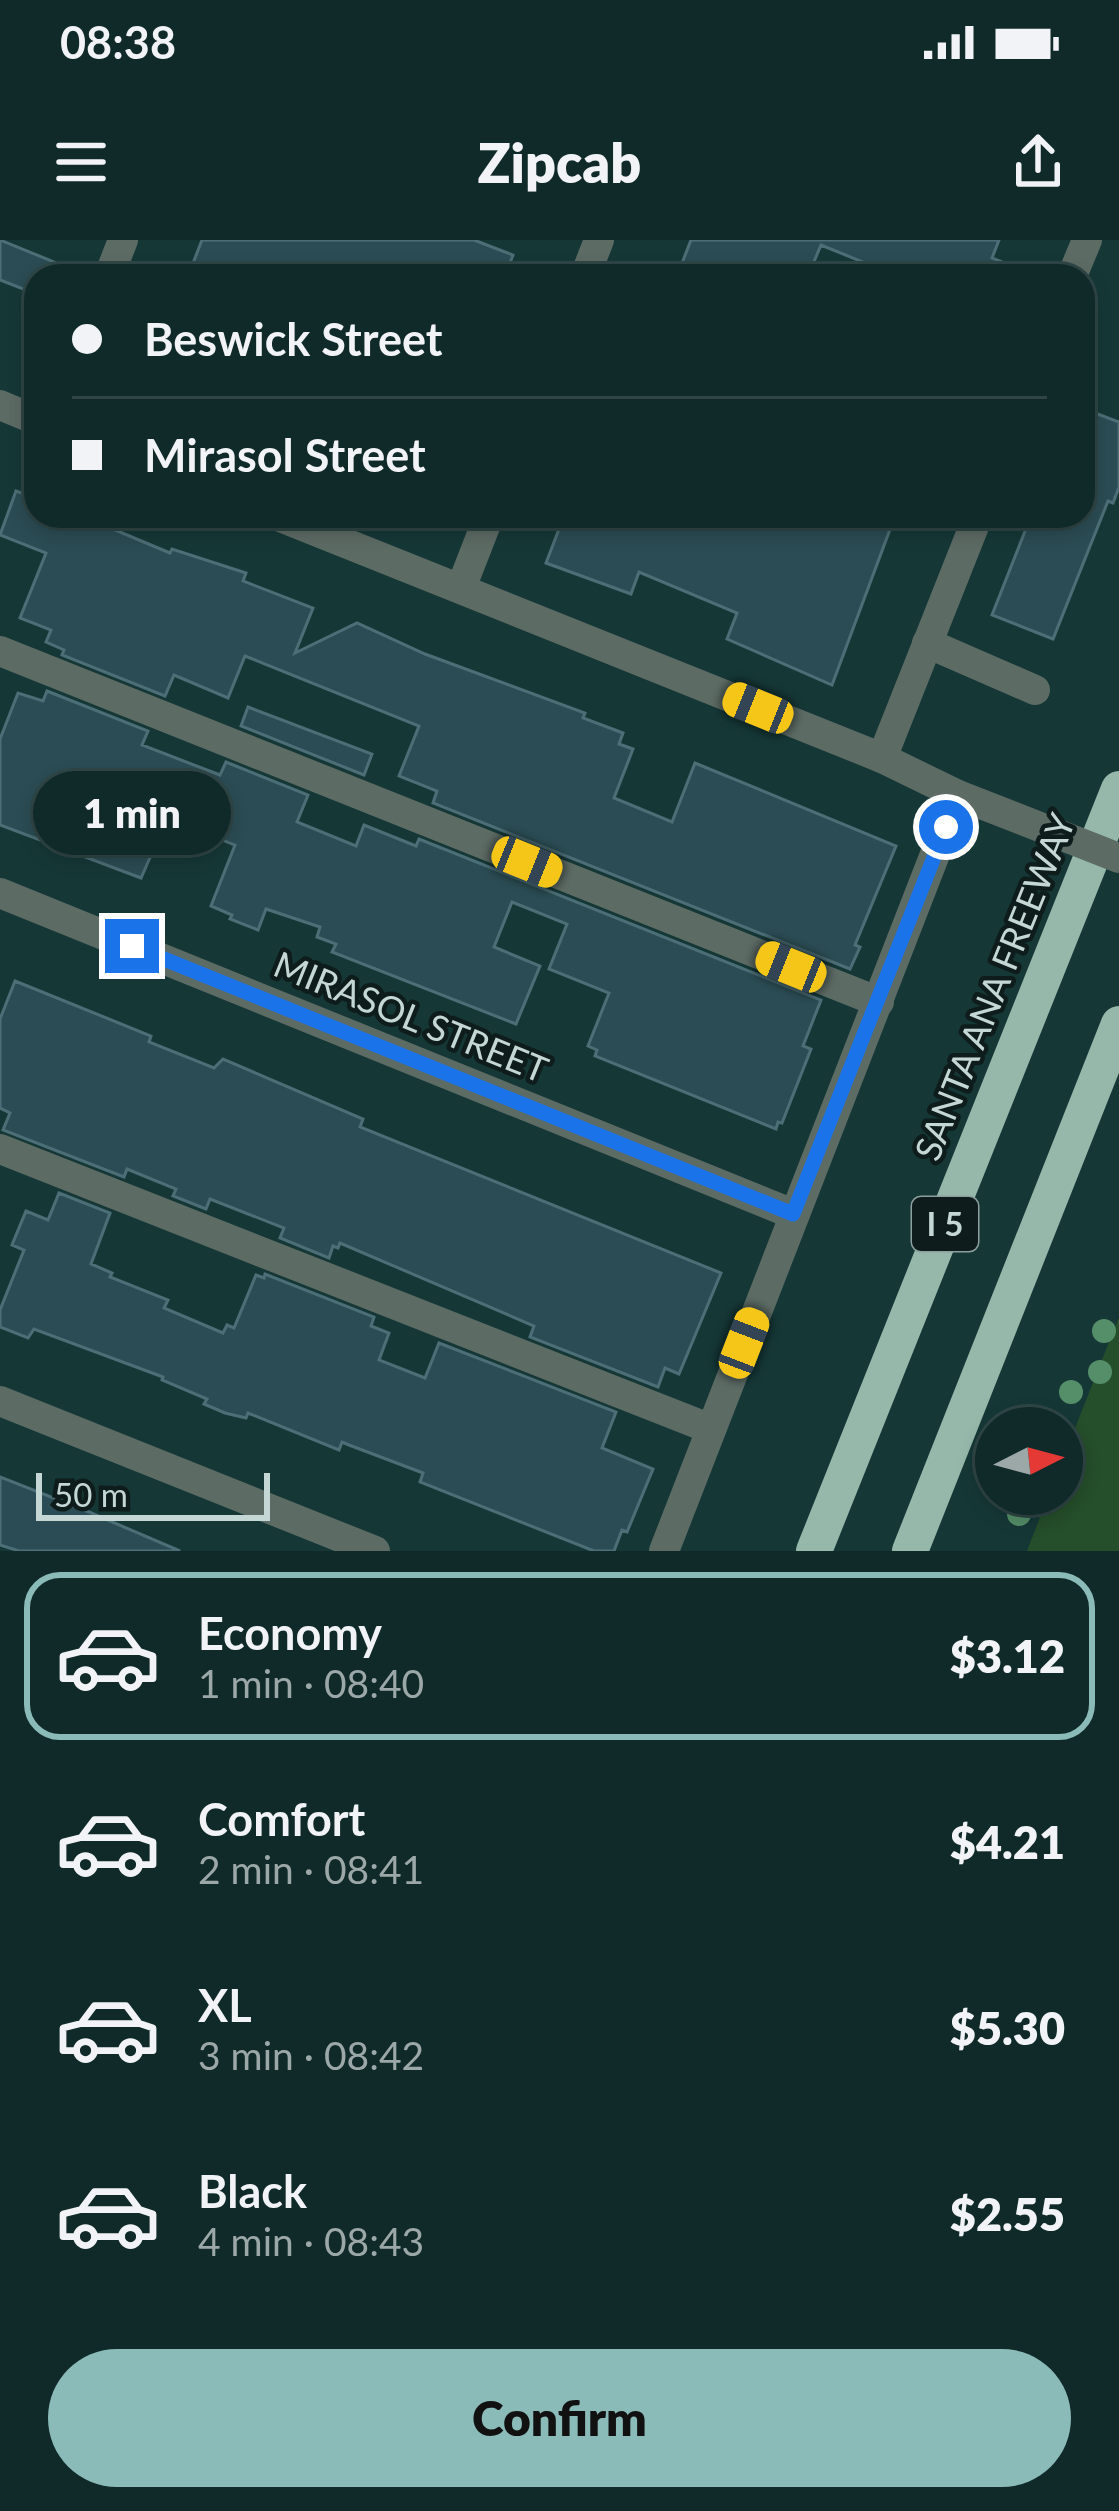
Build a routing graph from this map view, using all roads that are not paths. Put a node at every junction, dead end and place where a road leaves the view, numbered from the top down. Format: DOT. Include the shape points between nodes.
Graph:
graph roads {
  1 [pos="308,528"];
  2 [pos="484,528"];
  3 [pos="972,528"];
  4 [pos="461,588"];
  5 [pos="927,643"];
  6 [pos="0,651"];
  7 [pos="1035,690"];
  8 [pos="882,758"];
  9 [pos="1119,789"];
  10 [pos="958,795"];
  11 [pos="1119,858"];
  12 [pos="0,893"];
  13 [pos="878,1002"];
  14 [pos="1119,1024"];
  15 [pos="0,1149"];
  16 [pos="793,1214"];
  17 [pos="0,1401"];
  18 [pos="710,1429"];
  19 [pos="375,1551"];
  20 [pos="664,1551"];
  21 [pos="814,1551"];
  22 [pos="910,1551"];
  1 -- 4 [label="street"];
  2 -- 4 [label="street"];
  3 -- 5 [label="street"];
  4 -- 8 [label="street"];
  5 -- 7 [label="street"];
  5 -- 8 [label="street"];
  6 -- 13 [label="street"];
  8 -- 10 [label="street"];
  9 -- 21 [label="highway, SANTA ANA FREEWAY / I 5"];
  10 -- 11 [label="street, bridge"];
  10 -- 13 [label="street"];
  12 -- 16 [label="street, MIRASOL STREET"];
  13 -- 16 [label="street"];
  14 -- 22 [label="highway, I 5"];
  15 -- 18 [label="street"];
  16 -- 18 [label="street"];
  17 -- 19 [label="street"];
  18 -- 20 [label="street"];
}
